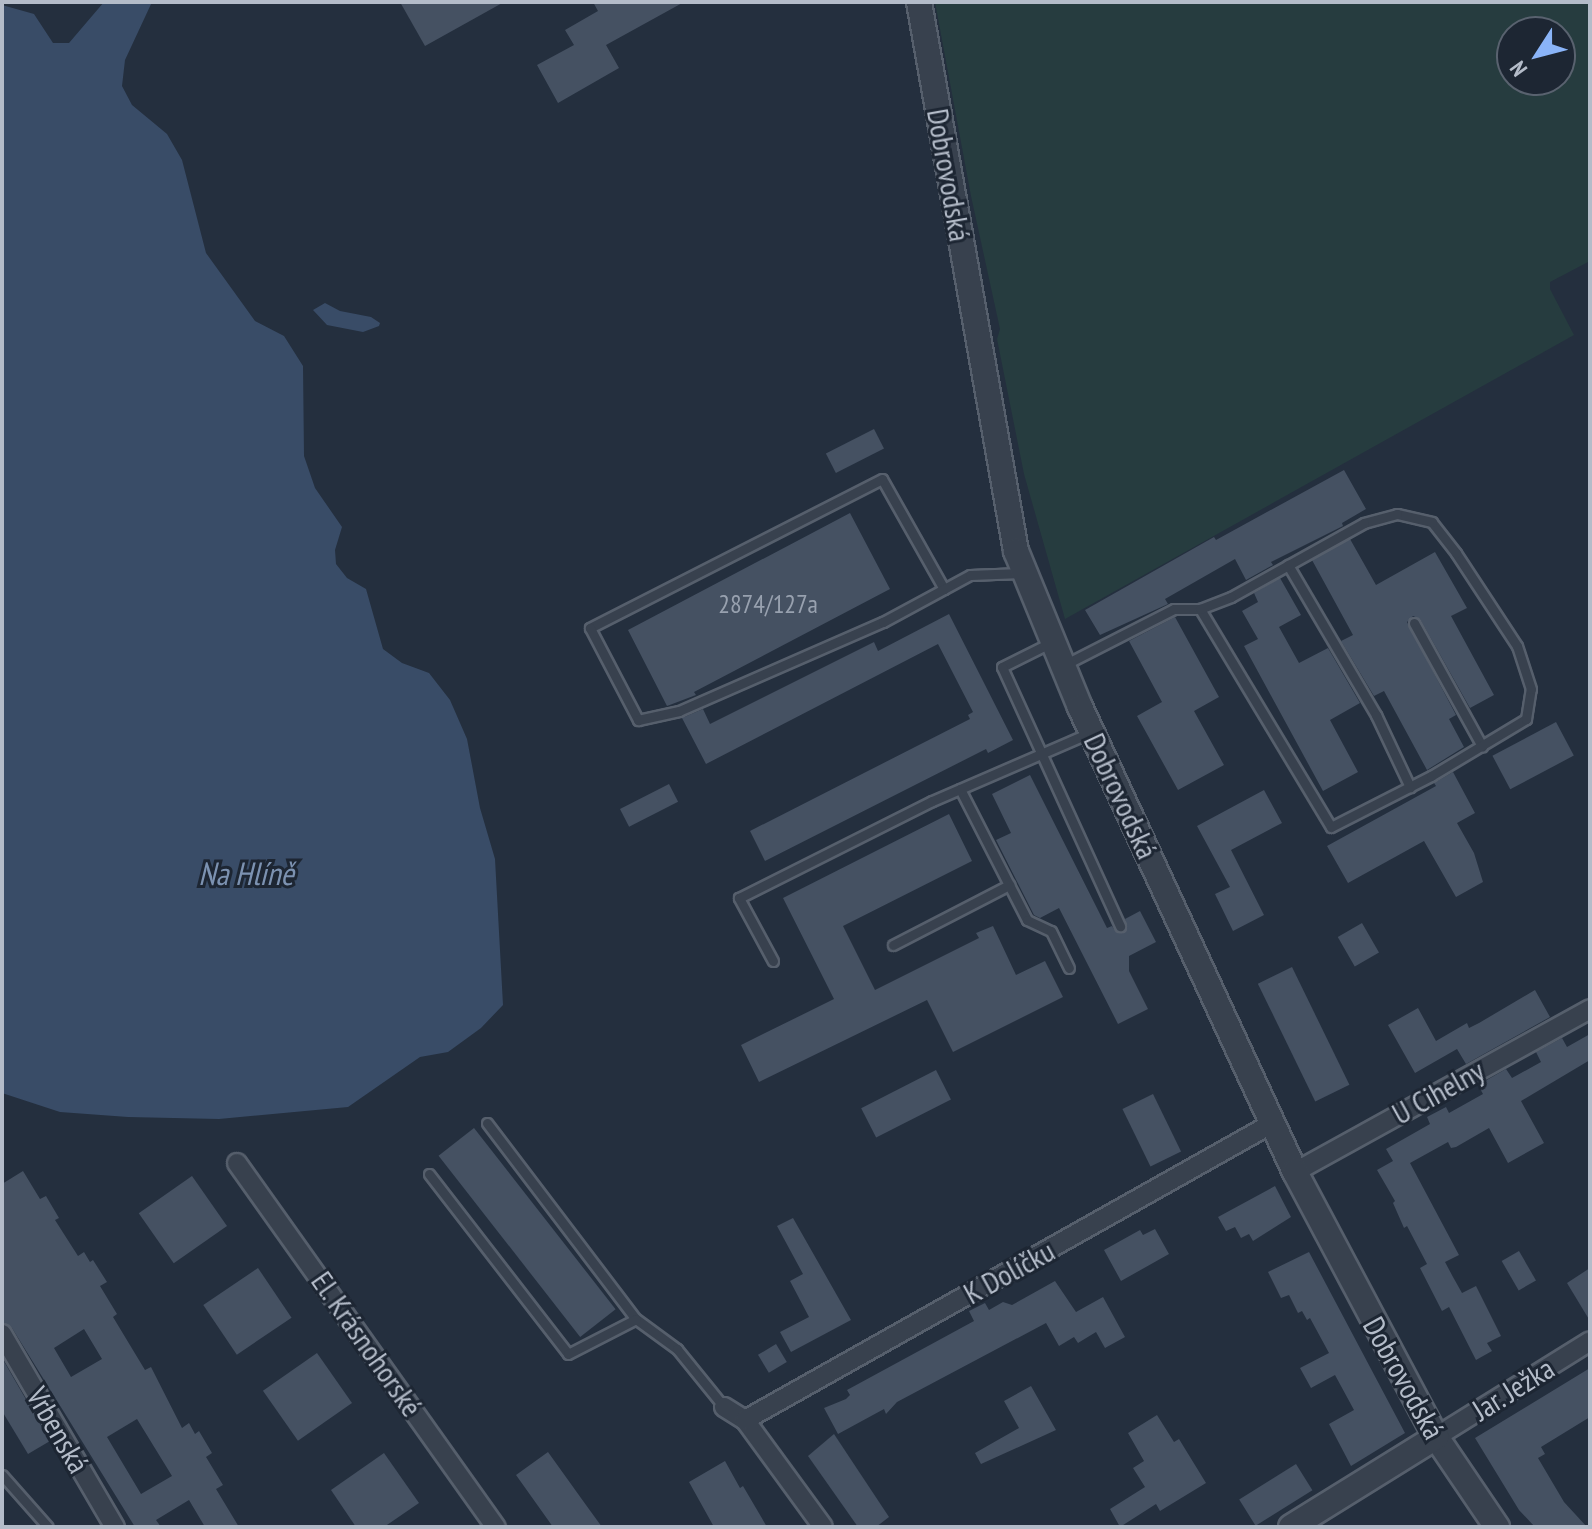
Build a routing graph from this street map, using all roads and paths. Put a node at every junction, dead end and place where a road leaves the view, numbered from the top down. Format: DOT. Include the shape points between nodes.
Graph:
graph roads {
  1 [pos="919,2"];
  2 [pos="1288,565"];
  3 [pos="1024,572"];
  4 [pos="944,589"];
  5 [pos="1200,609"];
  6 [pos="1414,623"];
  7 [pos="1053,642"];
  8 [pos="1063,665"];
  9 [pos="1092,732"];
  10 [pos="1482,746"];
  11 [pos="1040,754"];
  12 [pos="1410,787"];
  13 [pos="960,789"];
  14 [pos="1009,885"];
  15 [pos="1120,926"];
  16 [pos="893,945"];
  17 [pos="773,961"];
  18 [pos="1069,968"];
  19 [pos="1587,1014"];
  20 [pos="487,1123"];
  21 [pos="1273,1123"];
  22 [pos="237,1163"];
  23 [pos="1295,1172"];
  24 [pos="429,1174"];
  25 [pos="636,1319"];
  26 [pos="2,1334"];
  27 [pos="1590,1341"];
  28 [pos="724,1407"];
  29 [pos="745,1420"];
  30 [pos="1436,1437"];
  31 [pos="3,1480"];
  32 [pos="1308,1523"];
  33 [pos="48,1527"];
  34 [pos="115,1527"];
  35 [pos="496,1527"];
  36 [pos="823,1527"];
  37 [pos="1497,1527"];
  1 -- 3 [label="street, Dobrovodská" via="1016,551"];
  2 -- 5 [label="lane"];
  2 -- 10 [label="lane" via="1364,523 1397,514 1432,522 1517,646 1531,689 1526,719"];
  2 -- 12 [label="lane" via="1376,715"];
  3 -- 4 [label="lane" via="970,575"];
  3 -- 7 [label="street, Dobrovodská"];
  4 -- 4 [label="lane" via="882,479 590,628 638,720 679,711 883,622"];
  5 -- 8 [label="lane" via="1174,609"];
  5 -- 12 [label="lane" via="1331,827"];
  6 -- 10 [label="lane"];
  7 -- 8 [label="street, Dobrovodská"];
  7 -- 11 [label="lane" via="1002,667"];
  8 -- 9 [label="street, Dobrovodská"];
  9 -- 11 [label="lane"];
  9 -- 21 [label="street, Dobrovodská"];
  10 -- 12 [label="lane"];
  11 -- 13 [label="lane"];
  11 -- 15 [label="lane"];
  13 -- 14 [label="lane"];
  13 -- 17 [label="lane" via="739,898"];
  14 -- 16 [label="lane"];
  14 -- 18 [label="lane" via="1027,920 1051,931"];
  19 -- 23 [label="street, U Cihelny"];
  20 -- 25 [label="lane"];
  21 -- 23 [label="street, Dobrovodská"];
  21 -- 29 [label="street, K Dolíčku"];
  22 -- 35 [label="street, El. Krásnohorské"];
  23 -- 30 [label="street, Dobrovodská"];
  24 -- 25 [label="lane" via="568,1354"];
  25 -- 28 [label="lane" via="677,1349"];
  26 -- 34 [label="street, Vrbenská"];
  27 -- 30 [label="street, Jar. Ježka"];
  28 -- 29 [label="street"];
  29 -- 36 [label="street"];
  30 -- 32 [label="street"];
  30 -- 37 [label="street, Dobrovodská"];
  31 -- 33 [label="lane"];
}
